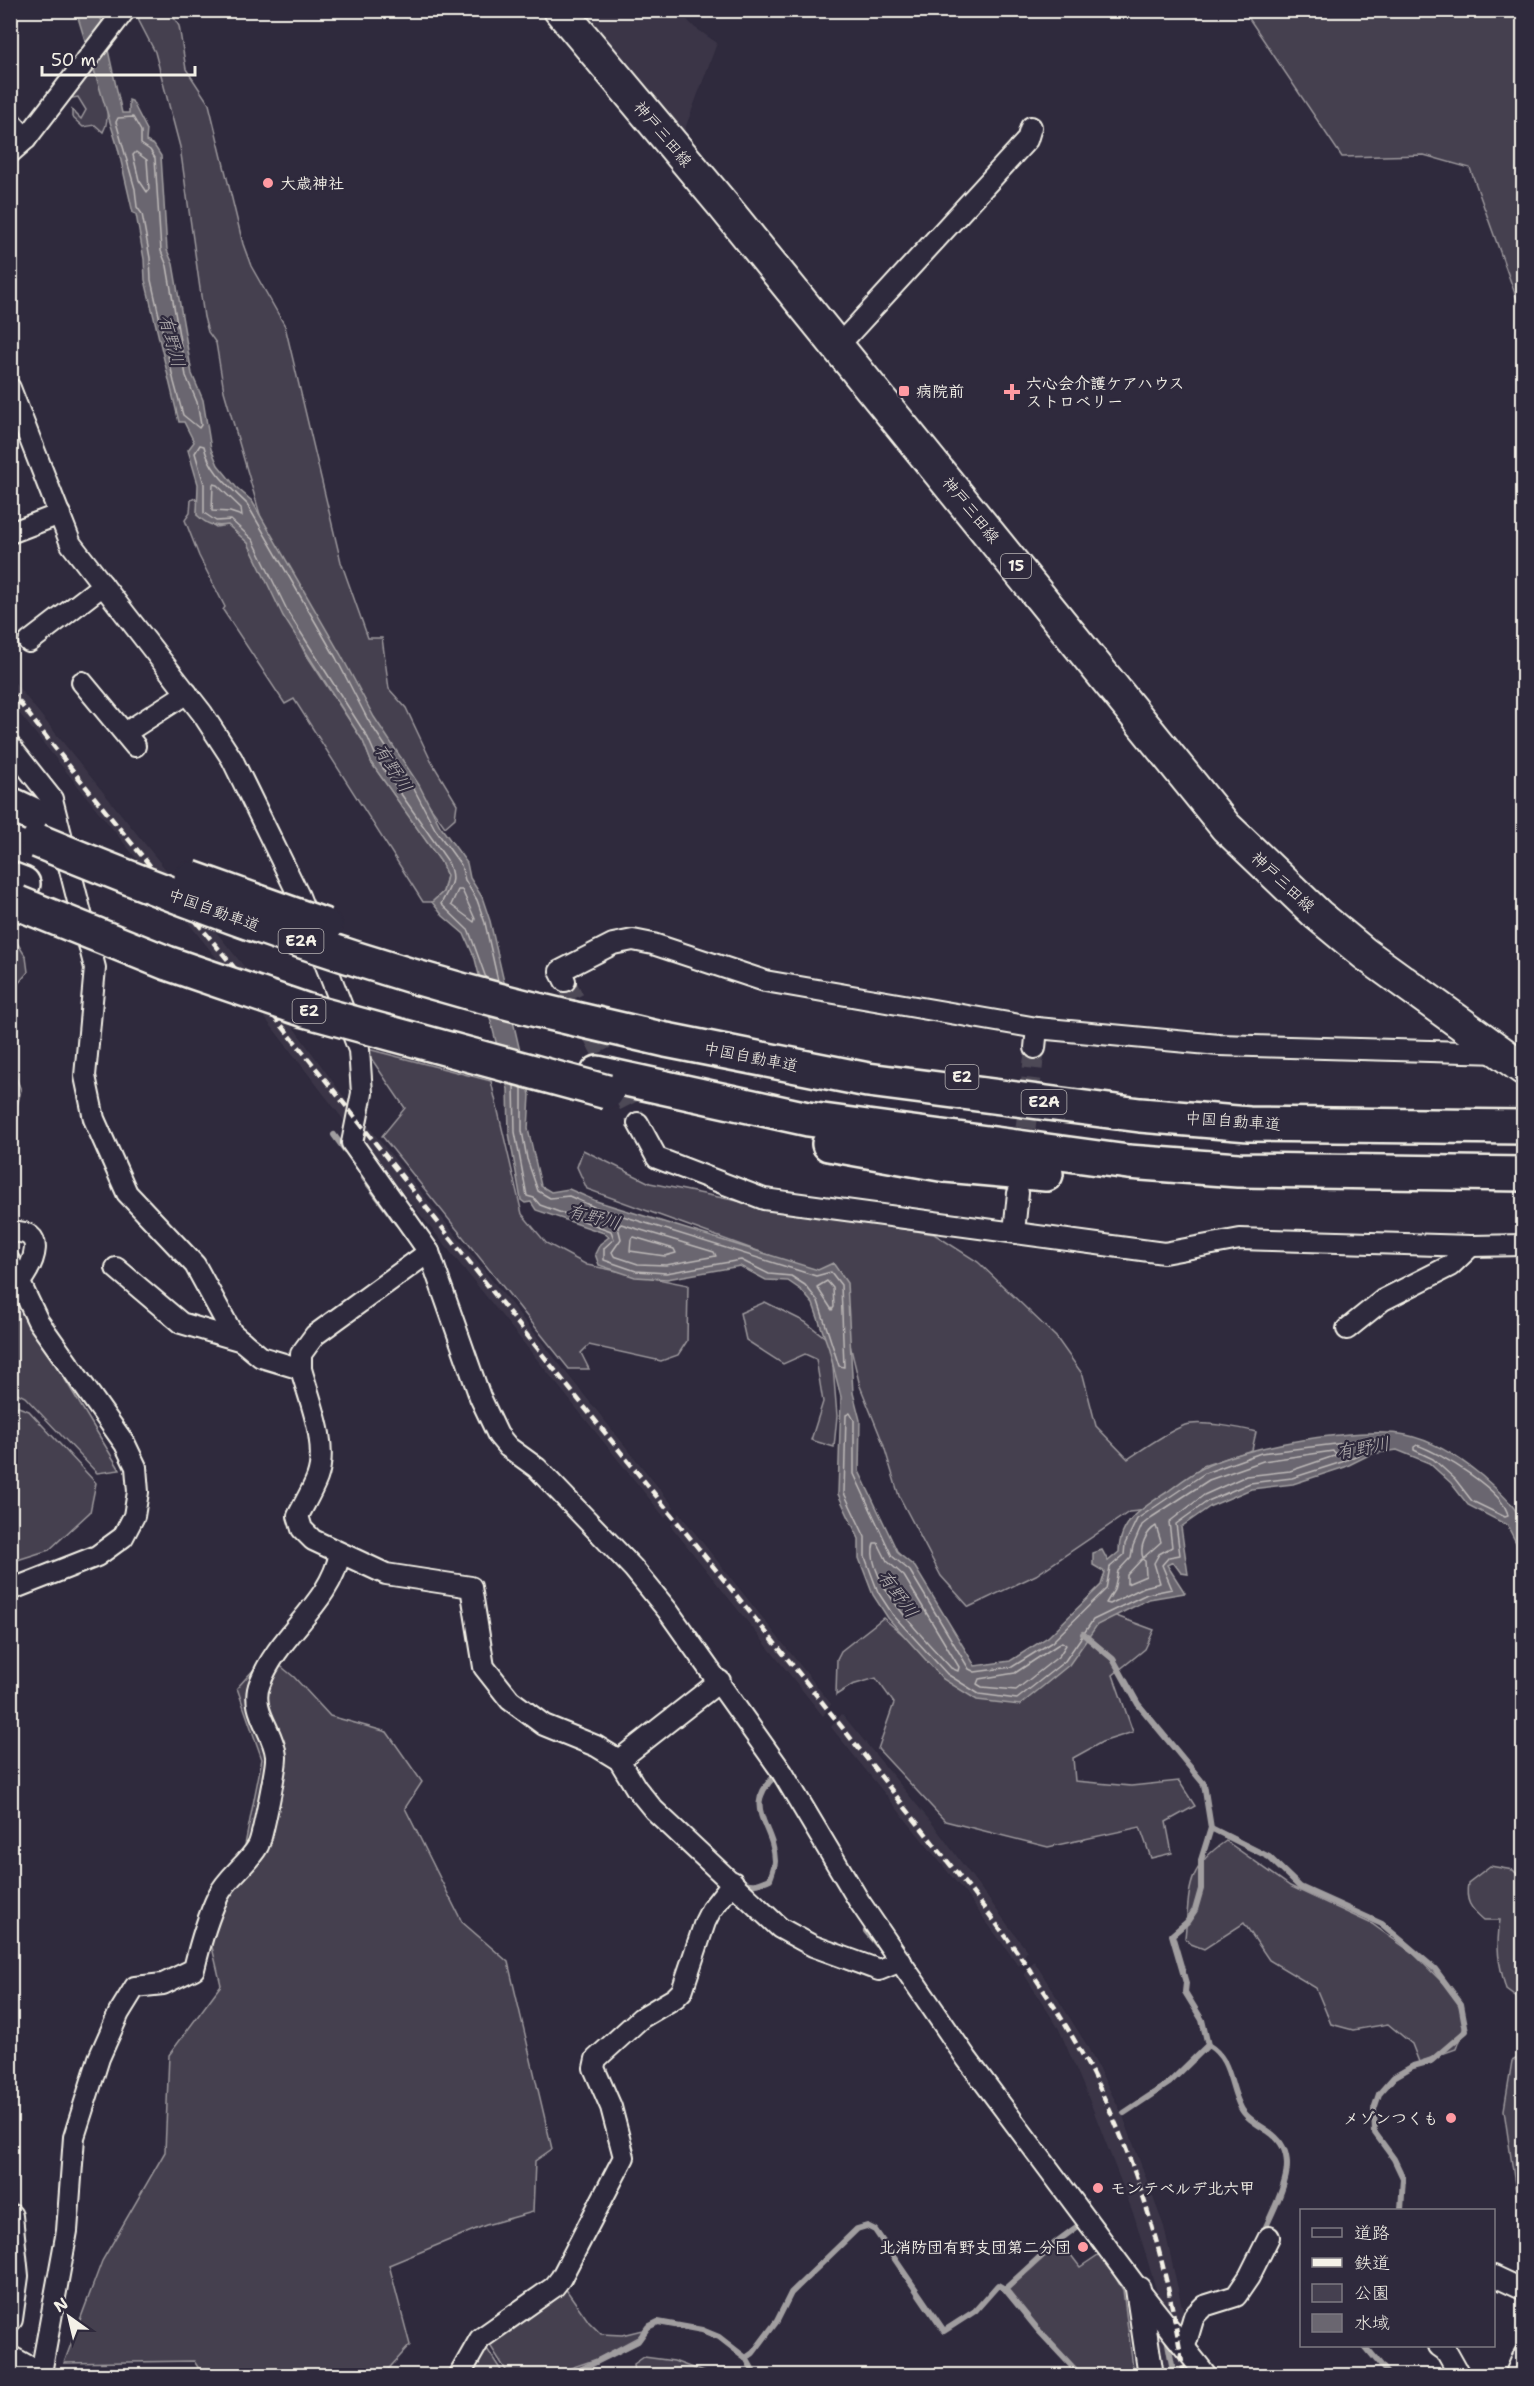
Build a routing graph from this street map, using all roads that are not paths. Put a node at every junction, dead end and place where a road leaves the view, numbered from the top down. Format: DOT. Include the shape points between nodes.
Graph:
graph roads {
  1 [pos="125,10"];
  2 [pos="560,10"];
  3 [pos="10,121"];
  4 [pos="1031,127"];
  5 [pos="26,139"];
  6 [pos="10,153"];
  7 [pos="838,346"];
  8 [pos="10,388"];
  9 [pos="60,514"];
  10 [pos="10,533"];
  11 [pos="103,585"];
  12 [pos="29,642"];
  13 [pos="81,682"];
  14 [pos="187,693"];
  15 [pos="10,746"];
  16 [pos="10,804"];
  17 [pos="31,830"];
  18 [pos="16,891"];
  19 [pos="565,999"];
  20 [pos="1036,1028"];
  21 [pos="1035,1048"];
  22 [pos="1512,1061"];
  23 [pos="638,1123"];
  24 [pos="1524,1127"];
  25 [pos="1524,1174"];
  26 [pos="1018,1193"];
  27 [pos="10,1232"];
  28 [pos="1014,1232"];
  29 [pos="1524,1245"];
  30 [pos="1471,1246"];
  31 [pos="429,1252"];
  32 [pos="10,1262"];
  33 [pos="116,1268"];
  34 [pos="20,1282"];
  35 [pos="1347,1329"];
  36 [pos="242,1341"];
  37 [pos="301,1369"];
  38 [pos="340,1553"];
  39 [pos="10,1590"];
  40 [pos="720,1681"];
  41 [pos="619,1760"];
  42 [pos="733,1882"];
  43 [pos="901,1961"];
  44 [pos="10,2216"];
  45 [pos="1269,2237"];
  46 [pos="12,2243"];
  47 [pos="1495,2276"];
  48 [pos="1138,2289"];
  49 [pos="1524,2290"];
  50 [pos="10,2319"];
  51 [pos="1185,2346"];
  52 [pos="1440,2347"];
  53 [pos="1524,2355"];
  54 [pos="10,2356"];
  55 [pos="44,2374"];
  56 [pos="459,2376"];
  57 [pos="1151,2376"];
  58 [pos="1207,2376"];
  59 [pos="1460,2376"];
  60 [pos="1515,2376"];
  1 -- 5 [label="street"];
  2 -- 7 [label="main road, 神戸三田線 / 15"];
  3 -- 5 [label="street"];
  4 -- 7 [label="street" via="1027,140"];
  5 -- 6 [label="street"];
  7 -- 22 [label="main road, 神戸三田線 / 15" via="1226,826 1326,922"];
  8 -- 9 [label="street"];
  9 -- 10 [label="street"];
  9 -- 11 [label="street" via="71,544"];
  11 -- 12 [label="street" via="46,617"];
  11 -- 14 [label="street"];
  13 -- 14 [label="street" via="130,740"];
  14 -- 31 [label="street" via="232,759 299,896 359,1050 362,1093 352,1143"];
  15 -- 36 [label="street" via="52,799 94,968 85,1076 94,1119 127,1193 195,1265 232,1333"];
  16 -- 17 [label="highway, 中国自動車道"];
  17 -- 19 [label="highway, 中国自動車道 / E2A, bridge" via="135,881 261,928 491,999"];
  18 -- 25 [label="highway" via="286,985 603,1083 808,1119 1128,1162 1227,1170"];
  19 -- 20 [label="street" via="560,971 613,944 633,940 765,981"];
  19 -- 24 [label="highway, 中国自動車道 / E2A" via="666,1040 868,1080 1249,1124"];
  20 -- 21 [label="street"];
  20 -- 22 [label="street" via="1219,1045"];
  23 -- 28 [label="street" via="657,1158 764,1199"];
  26 -- 28 [label="street"];
  27 -- 34 [label="street" via="31,1236 36,1247"];
  28 -- 30 [label="street" via="1164,1254 1240,1239"];
  29 -- 30 [label="street"];
  30 -- 35 [label="street" via="1450,1266 1383,1300"];
  31 -- 37 [label="street" via="315,1335 301,1354"];
  31 -- 40 [label="street" via="480,1397 498,1435 537,1468 633,1568"];
  32 -- 34 [label="street"];
  33 -- 36 [label="street" via="181,1323"];
  34 -- 39 [label="street" via="38,1321 125,1444 136,1467 138,1492 134,1516 123,1537 97,1556"];
  36 -- 37 [label="street" via="261,1357"];
  37 -- 38 [label="street" via="320,1452 318,1476 298,1516 302,1529 313,1540"];
  38 -- 41 [label="street" via="386,1574 471,1587 484,1667 510,1700 544,1725"];
  38 -- 55 [label="street" via="337,1569 309,1614 274,1652 258,1687 258,1709 276,1757 259,1844 219,1893 194,1969 163,1984 135,1987 99,2058 74,2137 68,2231"];
  40 -- 41 [label="street"];
  40 -- 43 [label="street"];
  41 -- 42 [label="street" via="654,1810"];
  42 -- 43 [label="street" via="780,1928 813,1946 879,1970"];
  42 -- 56 [label="street" via="705,1922 682,1991 641,2018 596,2060 594,2068 611,2107 624,2157 561,2278 480,2339"];
  43 -- 48 [label="street" via="974,2068"];
  44 -- 46 [label="street"];
  45 -- 51 [label="street" via="1236,2296 1204,2306 1194,2316"];
  46 -- 50 [label="street" via="16,2276"];
  47 -- 49 [label="street"];
  48 -- 51 [label="street"];
  48 -- 57 [label="street"];
  51 -- 58 [label="street"];
  52 -- 59 [label="street"];
  53 -- 60 [label="street"];
  54 -- 55 [label="street"];
}
